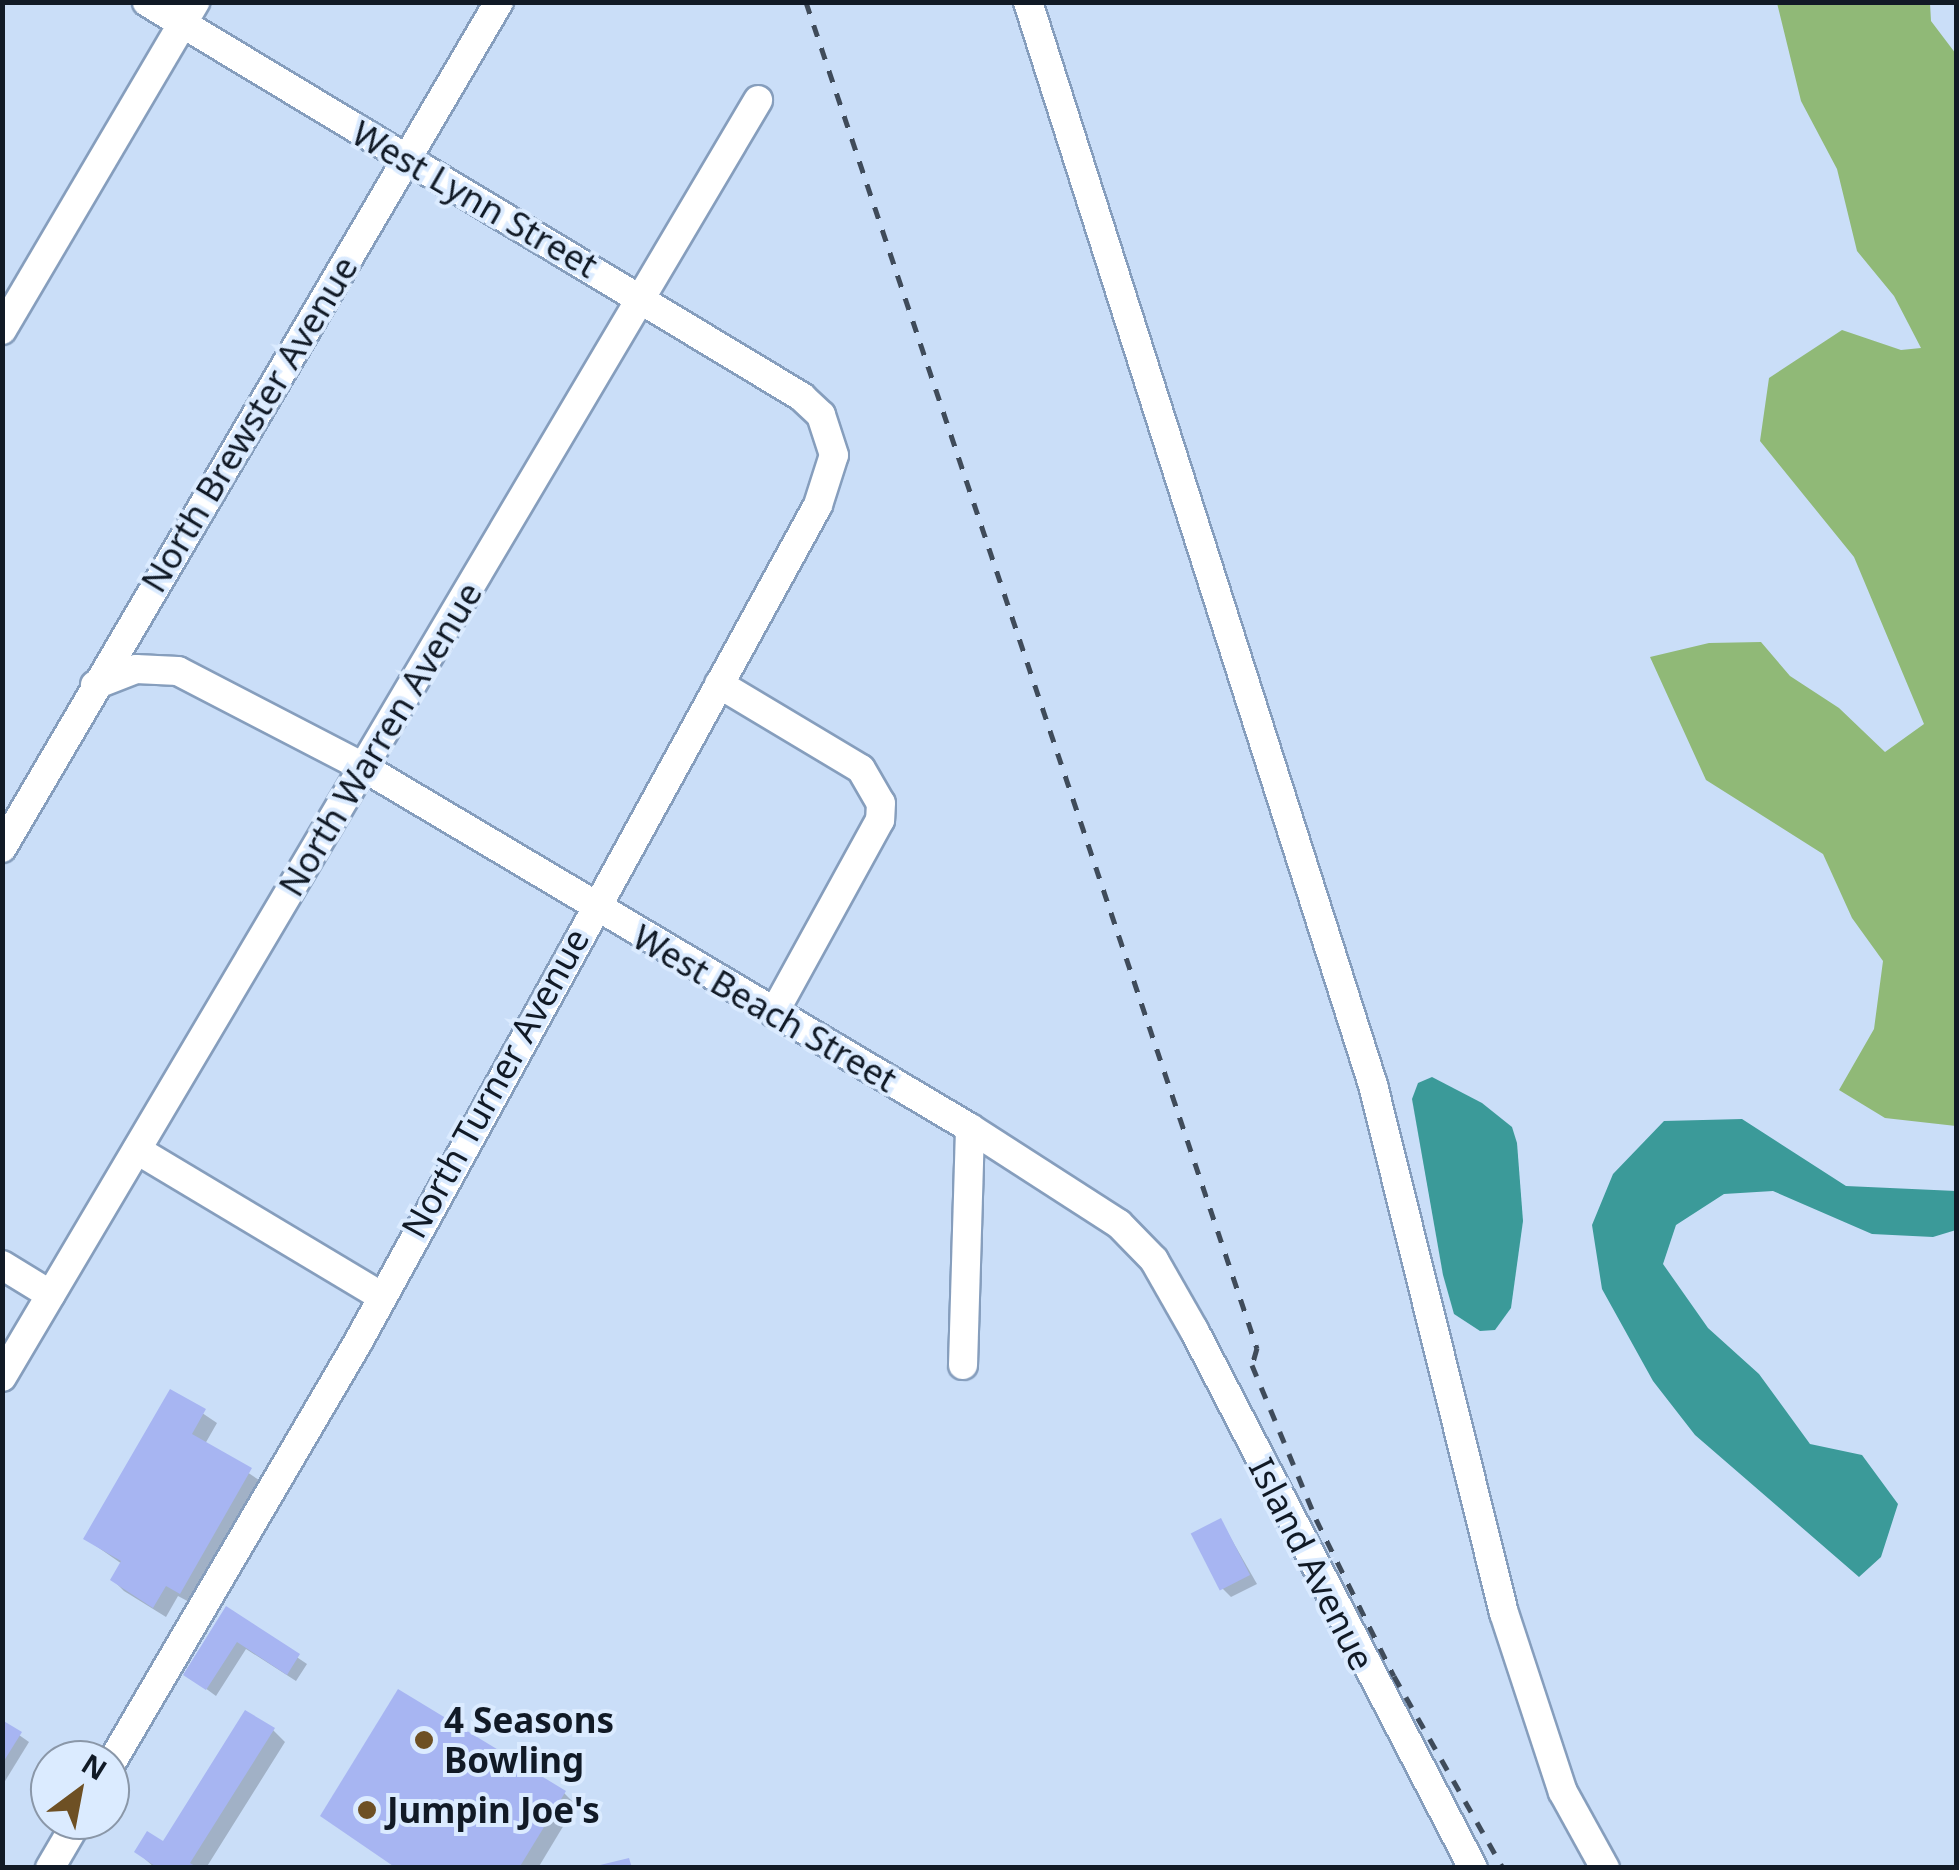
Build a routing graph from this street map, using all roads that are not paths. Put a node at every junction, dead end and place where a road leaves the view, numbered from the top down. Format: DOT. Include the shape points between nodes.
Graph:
graph roads {
  1 [pos="146,2"];
  2 [pos="498,2"];
  3 [pos="1028,2"];
  4 [pos="188,13"];
  5 [pos="758,100"];
  6 [pos="405,158"];
  7 [pos="642,296"];
  8 [pos="2,330"];
  9 [pos="802,397"];
  10 [pos="719,684"];
  11 [pos="95,685"];
  12 [pos="363,767"];
  13 [pos="2,848"];
  14 [pos="592,906"];
  15 [pos="774,1013"];
  16 [pos="970,1128"];
  17 [pos="137,1150"];
  18 [pos="1154,1260"];
  19 [pos="2,1266"];
  20 [pos="51,1295"];
  21 [pos="379,1296"];
  22 [pos="963,1366"];
  23 [pos="2,1377"];
  24 [pos="125,1740"];
  25 [pos="66,1840"];
  26 [pos="50,1868"];
  27 [pos="1473,1868"];
  28 [pos="1605,1868"];
  1 -- 4 [label="street, West Lynn Street"];
  2 -- 6 [label="street, North Brewster Avenue"];
  3 -- 28 [label="street" via="1373,1086 1504,1613 1562,1792"];
  4 -- 6 [label="street, West Lynn Street"];
  4 -- 8 [label="street"];
  5 -- 7 [label="street, North Warren Avenue"];
  6 -- 7 [label="street, West Lynn Street"];
  6 -- 11 [label="street, North Brewster Avenue"];
  7 -- 9 [label="street, West Lynn Street"];
  7 -- 12 [label="street, North Warren Avenue"];
  9 -- 10 [label="street, North Turner Avenue" via="832,435 830,475"];
  10 -- 14 [label="street, North Turner Avenue"];
  10 -- 15 [label="street" via="862,769 881,803 880,820"];
  11 -- 12 [label="street, West Beach Street" via="136,669 178,671"];
  11 -- 13 [label="street, North Brewster Avenue"];
  12 -- 14 [label="street, West Beach Street"];
  12 -- 17 [label="street, North Warren Avenue"];
  14 -- 15 [label="street, West Beach Street"];
  14 -- 21 [label="street, North Turner Avenue"];
  15 -- 16 [label="street, West Beach Street"];
  16 -- 18 [label="street, West Beach Street" via="1090,1203"];
  16 -- 22 [label="street"];
  17 -- 20 [label="street, North Warren Avenue"];
  17 -- 21 [label="street"];
  18 -- 27 [label="street, Island Avenue"];
  19 -- 20 [label="street"];
  20 -- 23 [label="street, North Warren Avenue"];
  21 -- 24 [label="street, North Turner Avenue"];
  25 -- 26 [label="street"];
}
